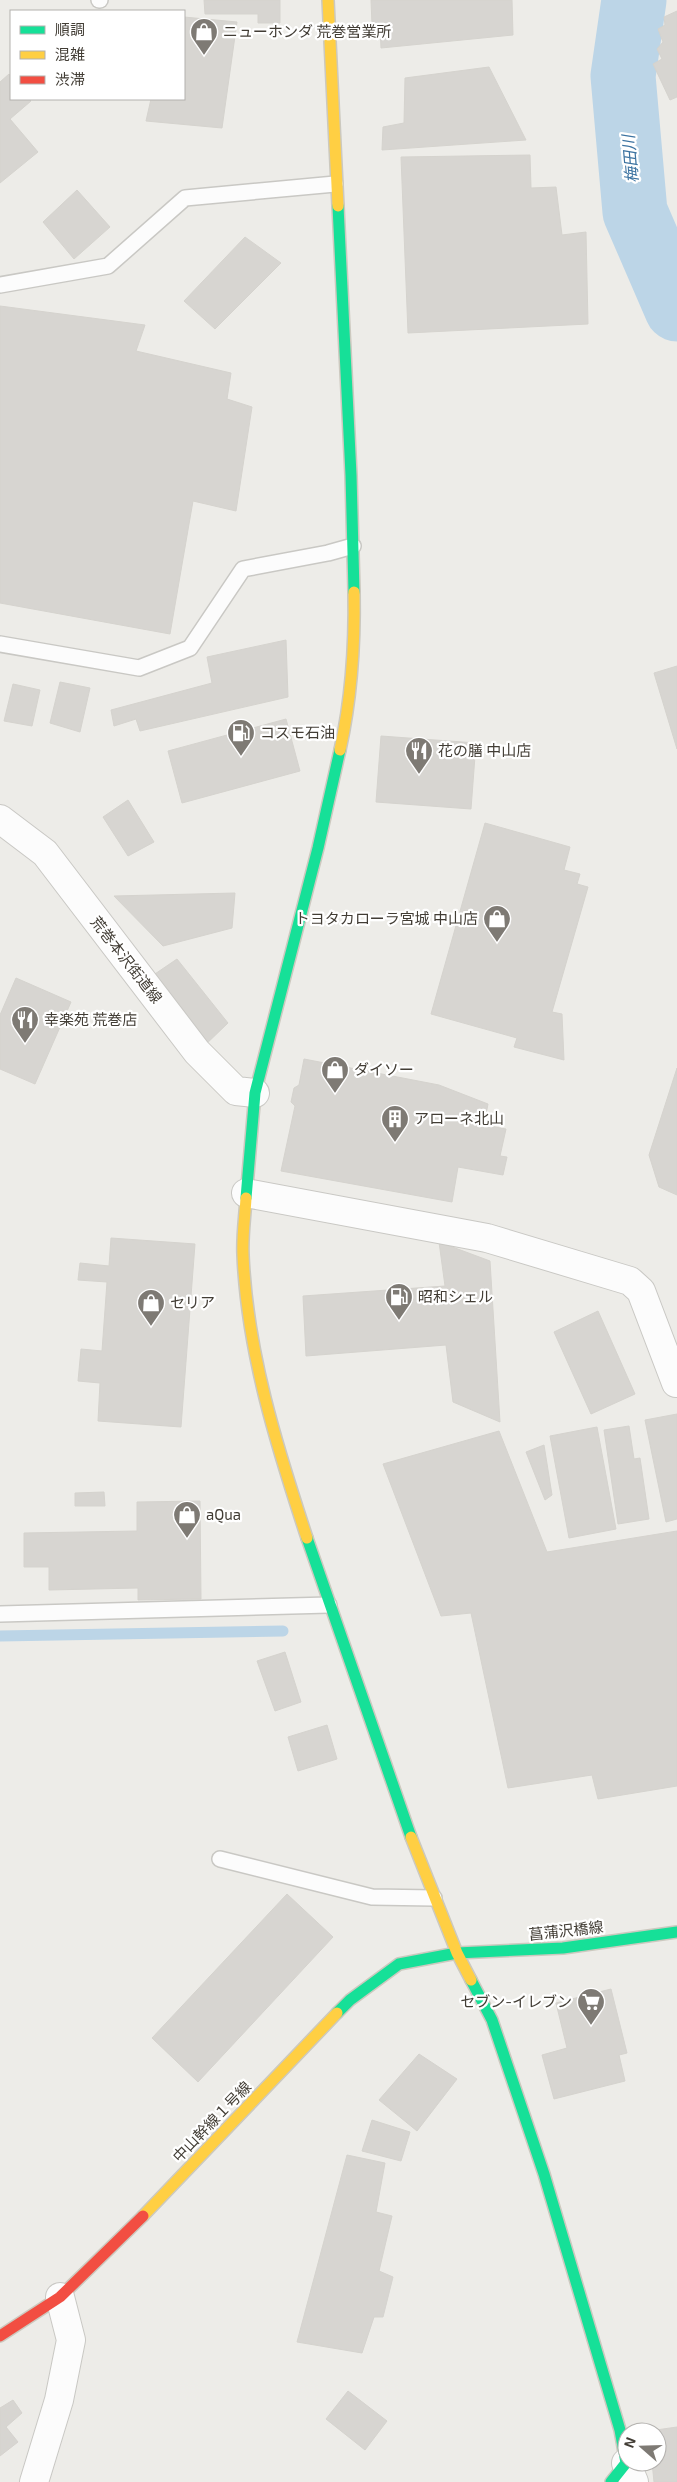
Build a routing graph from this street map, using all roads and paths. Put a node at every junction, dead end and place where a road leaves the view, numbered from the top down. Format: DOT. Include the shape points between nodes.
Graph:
graph roads {
  1 [pos="328,0"];
  2 [pos="335,184"];
  3 [pos="0,285"];
  4 [pos="353,546"];
  5 [pos="0,644"];
  6 [pos="0,819"];
  7 [pos="255,1093"];
  8 [pos="246,1193"];
  9 [pos="676,1383"];
  10 [pos="329,1605"];
  11 [pos="0,1614"];
  12 [pos="220,1858"];
  13 [pos="434,1898"];
  14 [pos="677,1932"];
  15 [pos="457,1953"];
  16 [pos="60,2297"];
  17 [pos="0,2336"];
  18 [pos="624,2477"];
  19 [pos="34,2482"];
  1 -- 2 [label="street"];
  2 -- 3 [label="lane" via="185,198 108,266"];
  2 -- 4 [label="street"];
  4 -- 5 [label="lane" via="243,569 190,648 139,668"];
  4 -- 7 [label="street" via="355,638 350,706 318,848"];
  6 -- 7 [label="street, 荒巻本沢街道線" via="44,853 197,1052 236,1091"];
  7 -- 8 [label="street"];
  8 -- 9 [label="street" via="487,1238 630,1281 641,1291"];
  8 -- 10 [label="street" via="243,1255 252,1337 278,1449"];
  10 -- 11 [label="lane"];
  10 -- 13 [label="street"];
  12 -- 13 [label="lane" via="372,1897"];
  13 -- 15 [label="street"];
  14 -- 15 [label="street, 菖蒲沢橋線" via="563,1948"];
  15 -- 16 [label="street, 中山幹線１号線" via="399,1964 350,2000 113,2248"];
  15 -- 18 [label="street" via="492,2020 544,2174 620,2430"];
  16 -- 17 [label="street, 中山幹線１号線"];
  16 -- 19 [label="street" via="71,2340 59,2400"];
}
